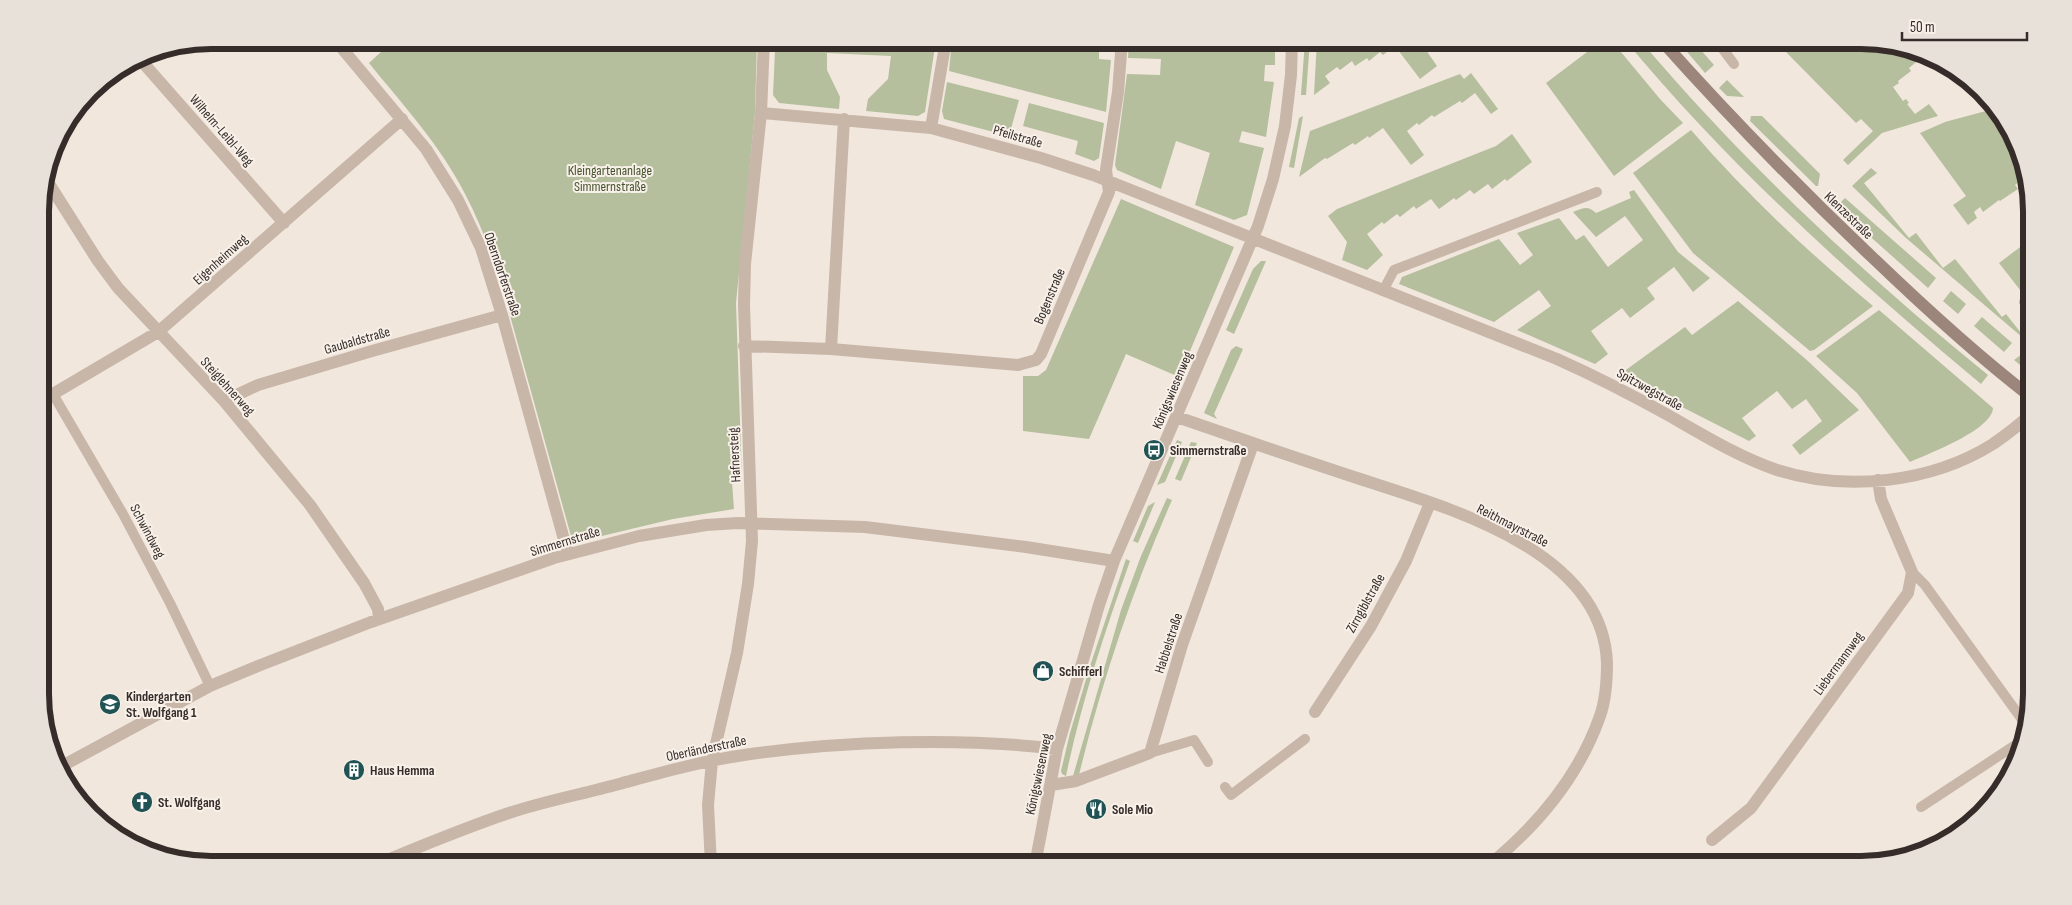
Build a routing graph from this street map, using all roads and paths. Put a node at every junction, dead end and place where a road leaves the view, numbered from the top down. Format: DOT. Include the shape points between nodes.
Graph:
graph roads {
  1 [pos="343,49"];
  2 [pos="764,49"];
  3 [pos="944,49"];
  4 [pos="1121,49"];
  5 [pos="1292,49"];
  6 [pos="1668,49"];
  7 [pos="1723,49"];
  8 [pos="143,63"];
  9 [pos="1734,64"];
  10 [pos="762,113"];
  11 [pos="402,119"];
  12 [pos="844,119"];
  13 [pos="931,128"];
  14 [pos="1107,181"];
  15 [pos="51,186"];
  16 [pos="1597,192"];
  17 [pos="284,223"];
  18 [pos="1252,239"];
  19 [pos="1383,291"];
  20 [pos="502,315"];
  21 [pos="158,332"];
  22 [pos="744,346"];
  23 [pos="831,350"];
  24 [pos="2023,391"];
  25 [pos="53,394"];
  26 [pos="49,395"];
  27 [pos="224,401"];
  28 [pos="1177,417"];
  29 [pos="2023,420"];
  30 [pos="1253,444"];
  31 [pos="1878,480"];
  32 [pos="1430,502"];
  33 [pos="752,524"];
  34 [pos="568,554"];
  35 [pos="1114,561"];
  36 [pos="1912,572"];
  37 [pos="379,619"];
  38 [pos="210,686"];
  39 [pos="1315,712"];
  40 [pos="2021,718"];
  41 [pos="1305,739"];
  42 [pos="2015,745"];
  43 [pos="1058,748"];
  44 [pos="1150,754"];
  45 [pos="712,761"];
  46 [pos="1208,762"];
  47 [pos="65,765"];
  48 [pos="1051,785"];
  49 [pos="1225,787"];
  50 [pos="1921,807"];
  51 [pos="1712,840"];
  52 [pos="396,856"];
  53 [pos="711,856"];
  54 [pos="1037,856"];
  55 [pos="1499,856"];
  1 -- 11 [label="street, Oberndorferstraße"];
  2 -- 10 [label="street, Hafnersteig"];
  3 -- 13 [label="street"];
  4 -- 14 [label="street, Bogenstraße"];
  5 -- 18 [label="street, Königswiesenweg" via="1285,126 1273,179"];
  6 -- 24 [label="street, Klenzestraße" via="1763,152 1826,214 1922,305"];
  7 -- 9 [label="lane"];
  8 -- 17 [label="street, Wilhelm-Leibl-Weg"];
  10 -- 12 [label="street, Pfeilstraße"];
  10 -- 22 [label="street, Hafnersteig" via="745,264"];
  11 -- 17 [label="street, Eigenheimweg"];
  11 -- 20 [label="street, Oberndorferstraße" via="426,149 458,200 481,248"];
  12 -- 13 [label="street, Pfeilstraße"];
  12 -- 23 [label="street"];
  13 -- 14 [label="street, Pfeilstraße" via="1041,158"];
  14 -- 18 [label="street, Pfeilstraße"];
  14 -- 23 [label="street, Bogenstraße" via="1109,192 1036,360 1018,365"];
  15 -- 21 [label="street, Steiglehnerweg" via="98,261"];
  16 -- 19 [label="lane" via="1394,270"];
  17 -- 21 [label="street, Eigenheimweg"];
  18 -- 19 [label="street, Spitzwegstraße"];
  18 -- 28 [label="street, Königswiesenweg"];
  19 -- 31 [label="street, Spitzwegstraße" via="1603,380 1701,434 1776,470 1809,479"];
  20 -- 27 [label="street, Gaubaldstraße" via="258,385"];
  20 -- 34 [label="street, Oberndorferstraße"];
  21 -- 25 [label="street, Eigenheimweg"];
  21 -- 27 [label="street, Steiglehnerweg"];
  22 -- 23 [label="street, Bogenstraße"];
  22 -- 33 [label="street, Hafnersteig"];
  25 -- 26 [label="street, Eigenheimweg"];
  25 -- 38 [label="lane, Schwindweg" via="127,522"];
  27 -- 37 [label="street, Steiglehnerweg" via="329,530 364,583 378,609"];
  28 -- 30 [label="street, Reithmayrstraße"];
  28 -- 35 [label="street, Königswiesenweg"];
  29 -- 31 [label="street, Spitzwegstraße" via="1993,444 1950,465 1912,476"];
  30 -- 32 [label="street, Reithmayrstraße"];
  30 -- 44 [label="street, Habbelstraße" via="1182,645"];
  31 -- 36 [label="street" via="1881,498"];
  32 -- 39 [label="street, Zirngiblstraße" via="1406,561 1371,626"];
  32 -- 55 [label="street, Reithmayrstraße" via="1497,530 1551,562 1592,608 1603,637 1607,674 1604,703 1593,735 1564,788 1542,815"];
  33 -- 34 [label="street, Simmernstraße" via="682,528"];
  33 -- 35 [label="street, Simmernstraße" via="865,527"];
  33 -- 45 [label="street, Hafnersteig" via="748,584 737,653"];
  34 -- 37 [label="street, Simmernstraße"];
  35 -- 43 [label="street, Königswiesenweg"];
  36 -- 40 [label="lane" via="1925,585"];
  36 -- 51 [label="street, Liebermannweg" via="1908,593 1750,808"];
  37 -- 38 [label="street, Simmernstraße"];
  38 -- 47 [label="street, Simmernstraße"];
  41 -- 49 [label="lane" via="1230,795"];
  42 -- 50 [label="lane"];
  43 -- 45 [label="street, Oberländerstraße" via="868,744 794,749"];
  43 -- 48 [label="street, Königswiesenweg"];
  44 -- 46 [label="lane" via="1194,740"];
  44 -- 48 [label="street" via="1076,781"];
  45 -- 52 [label="street, Oberländerstraße" via="510,812"];
  45 -- 53 [label="street, Hafnersteig" via="708,805"];
  48 -- 54 [label="street, Königswiesenweg"];
}
